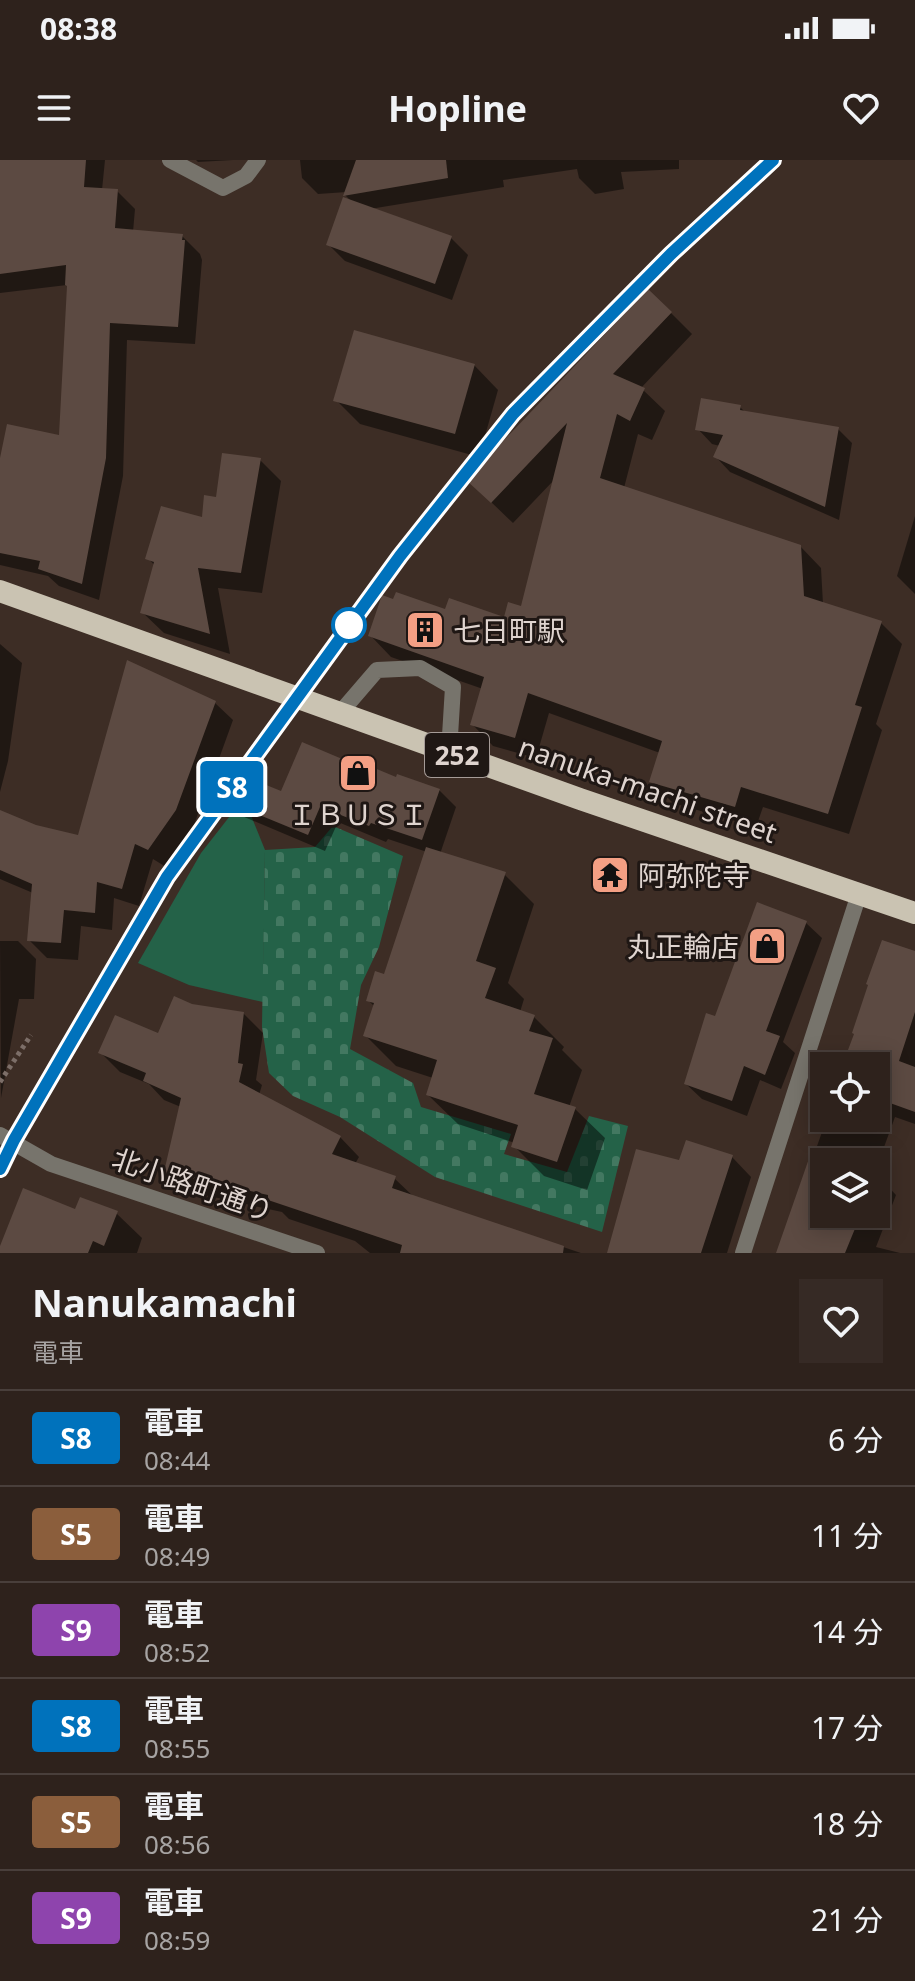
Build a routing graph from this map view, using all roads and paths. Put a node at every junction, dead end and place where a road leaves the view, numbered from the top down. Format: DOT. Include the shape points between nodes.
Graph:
graph roads {
  1 [pos="170,160"];
  2 [pos="258,160"];
  3 [pos="0,591"];
  4 [pos="340,713"];
  5 [pos="449,752"];
  6 [pos="859,894"];
  7 [pos="915,913"];
  8 [pos="31,1035"];
  9 [pos="0,1082"];
  10 [pos="0,1135"];
  11 [pos="317,1253"];
  12 [pos="743,1253"];
  1 -- 2 [label="street" via="223,188 246,176"];
  3 -- 4 [label="highway, nanuka-machi street / 252"];
  4 -- 5 [label="highway, nanuka-machi street / 252"];
  4 -- 5 [label="street" via="377,670 420,668 453,687"];
  5 -- 6 [label="highway, nanuka-machi street / 252"];
  6 -- 7 [label="highway, nanuka-machi street / 252"];
  6 -- 12 [label="street"];
  8 -- 9 [label="path"];
  10 -- 11 [label="street, 北小路町通り" via="51,1164"];
}
